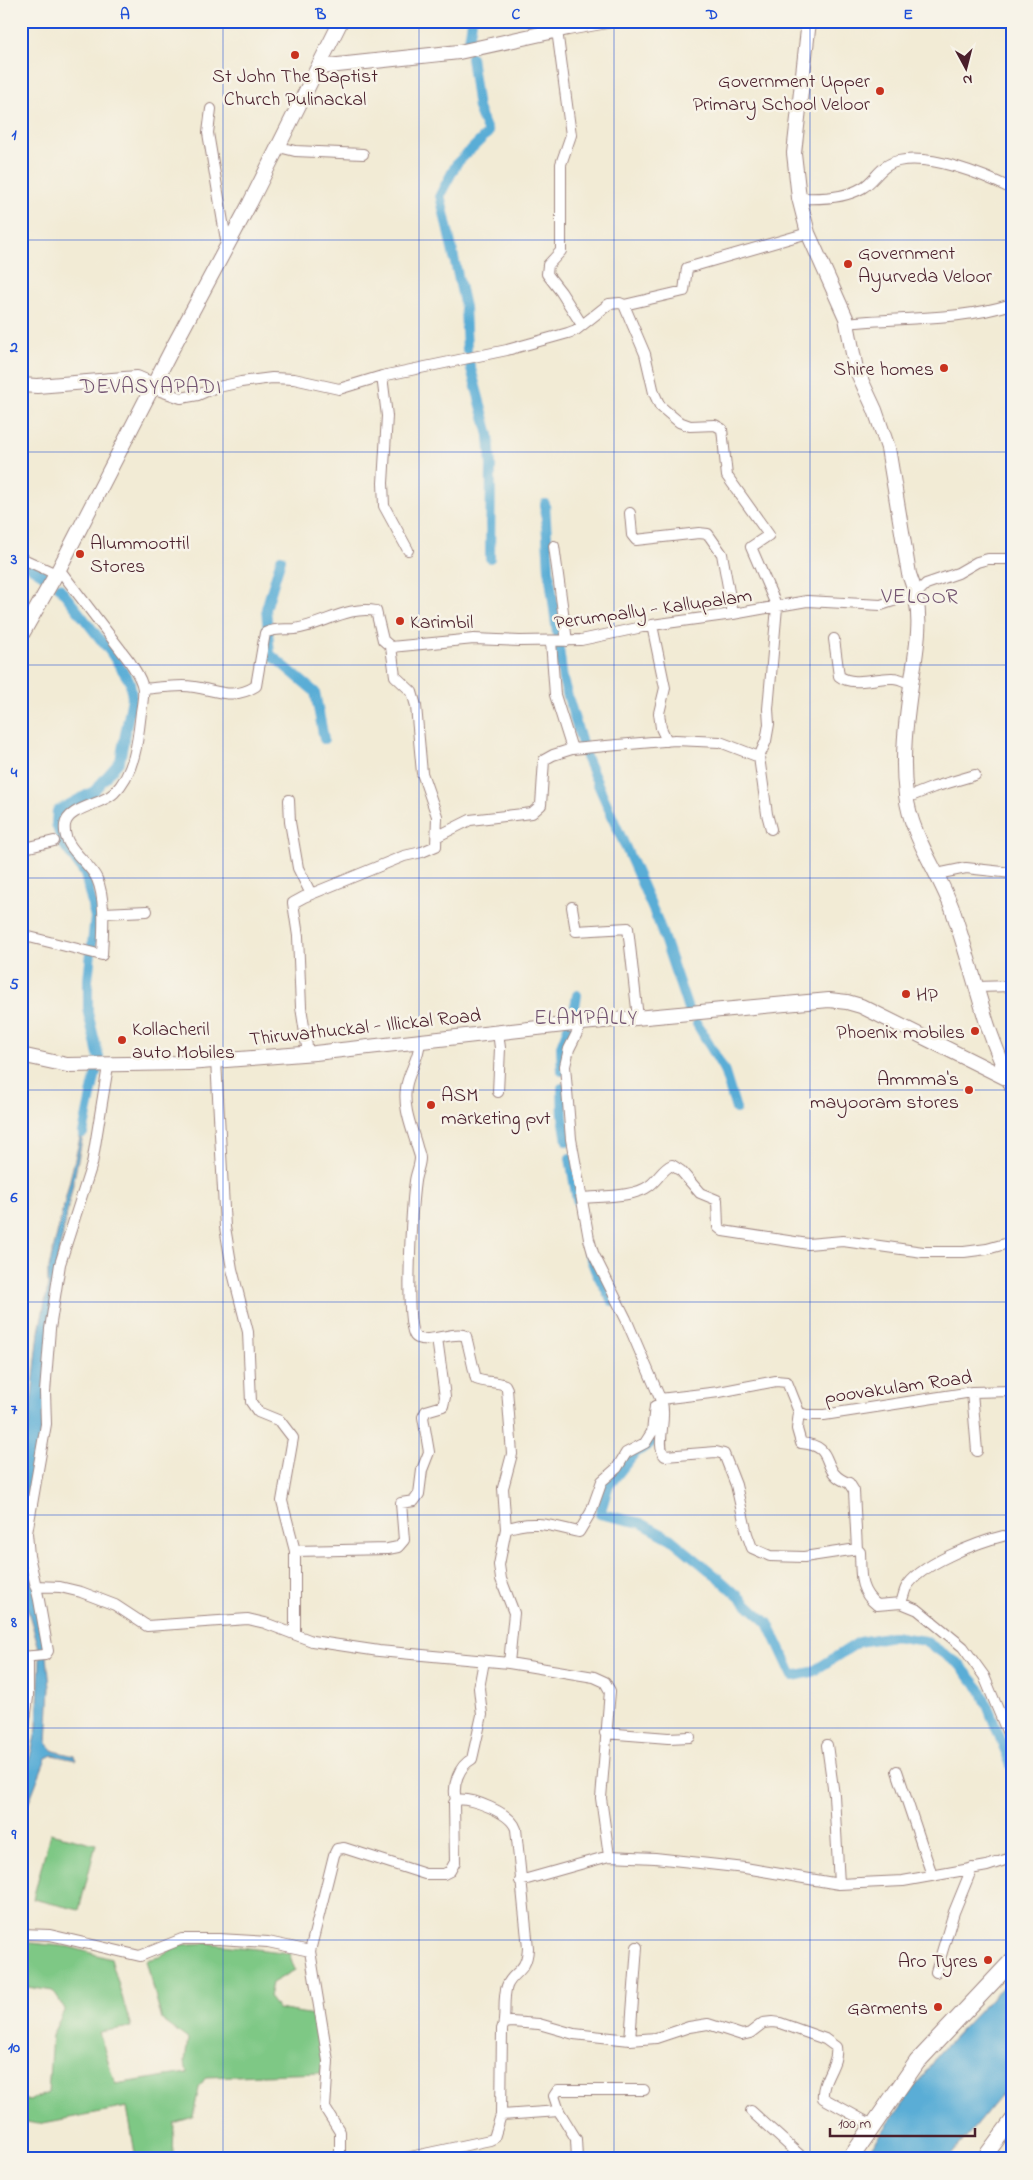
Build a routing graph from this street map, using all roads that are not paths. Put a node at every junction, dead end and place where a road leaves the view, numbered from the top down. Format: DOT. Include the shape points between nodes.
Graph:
graph roads {
  1 [pos="341,21"];
  2 [pos="607,21"];
  3 [pos="808,21"];
  4 [pos="556,30"];
  5 [pos="318,68"];
  6 [pos="211,109"];
  7 [pos="279,147"];
  8 [pos="363,154"];
  9 [pos="1012,189"];
  10 [pos="799,198"];
  11 [pos="808,233"];
  12 [pos="227,246"];
  13 [pos="1012,304"];
  14 [pos="624,305"];
  15 [pos="847,323"];
  16 [pos="582,325"];
  17 [pos="382,376"];
  18 [pos="21,385"];
  19 [pos="153,386"];
  20 [pos="630,513"];
  21 [pos="554,546"];
  22 [pos="408,550"];
  23 [pos="21,558"];
  24 [pos="1012,559"];
  25 [pos="54,578"];
  26 [pos="917,593"];
  27 [pos="777,607"];
  28 [pos="733,614"];
  29 [pos="652,625"];
  30 [pos="21,636"];
  31 [pos="834,639"];
  32 [pos="551,641"];
  33 [pos="567,641"];
  34 [pos="391,647"];
  35 [pos="912,684"];
  36 [pos="143,689"];
  37 [pos="667,741"];
  38 [pos="580,748"];
  39 [pos="759,758"];
  40 [pos="975,775"];
  41 [pos="906,798"];
  42 [pos="289,800"];
  43 [pos="771,829"];
  44 [pos="438,836"];
  45 [pos="54,841"];
  46 [pos="21,849"];
  47 [pos="1012,873"];
  48 [pos="937,874"];
  49 [pos="311,894"];
  50 [pos="572,907"];
  51 [pos="148,910"];
  52 [pos="104,913"];
  53 [pos="21,935"];
  54 [pos="1012,986"];
  55 [pos="977,987"];
  56 [pos="638,1018"];
  57 [pos="573,1024"];
  58 [pos="498,1032"];
  59 [pos="420,1042"];
  60 [pos="308,1053"];
  61 [pos="21,1055"];
  62 [pos="216,1060"];
  63 [pos="106,1066"];
  64 [pos="1011,1083"];
  65 [pos="498,1092"];
  66 [pos="583,1198"];
  67 [pos="1012,1242"];
  68 [pos="437,1338"];
  69 [pos="972,1392"];
  70 [pos="1012,1392"];
  71 [pos="659,1403"];
  72 [pos="799,1412"];
  73 [pos="978,1451"];
  74 [pos="506,1529"];
  75 [pos="1002,1536"];
  76 [pos="857,1549"];
  77 [pos="294,1551"];
  78 [pos="35,1586"];
  79 [pos="901,1603"];
  80 [pos="295,1633"];
  81 [pos="32,1656"];
  82 [pos="484,1661"];
  83 [pos="509,1663"];
  84 [pos="606,1733"];
  85 [pos="690,1737"];
  86 [pos="1012,1743"];
  87 [pos="827,1744"];
  88 [pos="21,1752"];
  89 [pos="897,1771"];
  90 [pos="456,1800"];
  91 [pos="1012,1855"];
  92 [pos="609,1856"];
  93 [pos="972,1868"];
  94 [pos="932,1875"];
  95 [pos="520,1881"];
  96 [pos="839,1884"];
  97 [pos="21,1934"];
  98 [pos="637,1947"];
  99 [pos="310,1951"];
  100 [pos="1012,1961"];
  101 [pos="936,1972"];
  102 [pos="505,2023"];
  103 [pos="630,2040"];
  104 [pos="644,2090"];
  105 [pos="558,2111"];
  106 [pos="751,2111"];
  107 [pos="501,2115"];
  108 [pos="1012,2120"];
  109 [pos="872,2125"];
  110 [pos="340,2159"];
  111 [pos="401,2159"];
  112 [pos="577,2159"];
  113 [pos="804,2159"];
  114 [pos="850,2159"];
  115 [pos="983,2159"];
  1 -- 5 [label="main road"];
  2 -- 4 [label="main road"];
  3 -- 10 [label="main road" via="794,153"];
  4 -- 5 [label="main road" via="459,52"];
  4 -- 16 [label="street" via="571,135 561,164 561,250 548,265 547,274"];
  5 -- 7 [label="main road"];
  6 -- 12 [label="street" via="208,133"];
  7 -- 8 [label="street" via="295,151"];
  7 -- 12 [label="main road"];
  9 -- 10 [label="street" via="986,176 939,163 898,161 882,168 863,188 826,198"];
  10 -- 11 [label="main road"];
  11 -- 14 [label="street" via="687,268 684,291"];
  11 -- 15 [label="main road"];
  12 -- 19 [label="main road"];
  13 -- 15 [label="street" via="994,310 910,320"];
  14 -- 16 [label="street" via="609,304"];
  14 -- 27 [label="street" via="645,354 660,406 679,422 690,426 715,425 722,429 727,476 769,535 751,547"];
  15 -- 26 [label="main road" via="856,369 888,448 909,574"];
  16 -- 17 [label="street" via="568,334 507,350"];
  17 -- 19 [label="street" via="339,389 294,379 272,378 214,388 181,398"];
  17 -- 22 [label="street" via="386,416 384,506"];
  18 -- 19 [label="main road" via="137,378"];
  19 -- 25 [label="main road"];
  20 -- 28 [label="street" via="632,535 636,540 699,532 708,534 722,554"];
  21 -- 33 [label="street"];
  23 -- 25 [label="street"];
  24 -- 26 [label="street, Perumpally - Kallupalam" via="977,562 958,573 926,584"];
  25 -- 30 [label="main road"];
  25 -- 36 [label="street" via="130,662 140,676"];
  26 -- 27 [label="street, Perumpally - Kallupalam" via="881,605 807,601"];
  26 -- 35 [label="main road" via="919,636"];
  27 -- 28 [label="street, Perumpally - Kallupalam"];
  27 -- 39 [label="street" via="769,724"];
  28 -- 29 [label="street, Perumpally - Kallupalam"];
  29 -- 33 [label="street, Perumpally - Kallupalam"];
  29 -- 37 [label="street" via="665,688 659,713"];
  31 -- 35 [label="street" via="839,676 843,679 894,678"];
  32 -- 33 [label="street, Perumpally - Kallupalam"];
  32 -- 34 [label="street, Perumpally - Kallupalam" via="474,639"];
  32 -- 38 [label="street" via="555,695"];
  34 -- 36 [label="street" via="383,640 376,611 367,609 294,629 274,629 265,633 256,686 246,692 236,695 184,686"];
  34 -- 44 [label="street" via="395,676 412,692 416,706 422,773 437,816"];
  35 -- 41 [label="main road" via="903,770"];
  36 -- 52 [label="street" via="136,747 124,780 113,794 72,813 65,824 71,846 97,880"];
  37 -- 38 [label="street"];
  37 -- 39 [label="street" via="720,742"];
  38 -- 44 [label="street" via="544,760 541,805 532,813 470,820"];
  39 -- 43 [label="street"];
  40 -- 41 [label="street" via="934,786"];
  41 -- 48 [label="main road" via="918,838"];
  42 -- 49 [label="street" via="298,868"];
  44 -- 49 [label="street" via="436,846"];
  45 -- 46 [label="street"];
  47 -- 48 [label="street" via="966,868"];
  48 -- 55 [label="main road"];
  49 -- 60 [label="street" via="294,903 301,1007"];
  50 -- 56 [label="street" via="576,931 628,928"];
  51 -- 52 [label="street"];
  52 -- 53 [label="street" via="102,955"];
  54 -- 55 [label="street"];
  55 -- 64 [label="main road"];
  56 -- 57 [label="main road, Thiruvathuckal - Illickal Road"];
  56 -- 64 [label="main road, Thiruvathuckal - Illickal Road" via="829,1000 847,1002 861,1006"];
  57 -- 58 [label="main road, Thiruvathuckal - Illickal Road"];
  57 -- 66 [label="street" via="565,1066 571,1138"];
  58 -- 59 [label="main road, Thiruvathuckal - Illickal Road"];
  58 -- 65 [label="street"];
  59 -- 60 [label="main road, Thiruvathuckal - Illickal Road"];
  59 -- 68 [label="street" via="420,1054 406,1087 407,1114 420,1157 415,1180 409,1294 414,1335 418,1339"];
  60 -- 62 [label="main road, Thiruvathuckal - Illickal Road"];
  61 -- 63 [label="main road, Thiruvathuckal - Illickal Road" via="56,1064"];
  62 -- 63 [label="main road, Thiruvathuckal - Illickal Road"];
  62 -- 77 [label="street" via="225,1227 248,1332 251,1402 254,1409 280,1421 292,1436 282,1501"];
  63 -- 78 [label="street" via="92,1164 60,1264 52,1320 45,1392 46,1424 27,1533"];
  66 -- 67 [label="street" via="636,1192 649,1187 666,1167 672,1165 700,1193 717,1200 718,1227 723,1231 808,1244 843,1241 923,1252 964,1252"];
  66 -- 71 [label="street" via="593,1253 626,1319"];
  68 -- 74 [label="street" via="466,1336 476,1379 496,1381 507,1389 512,1454 504,1488"];
  68 -- 77 [label="street" via="445,1396 443,1406 426,1411 423,1417 429,1452 422,1470 419,1494 414,1501 401,1503 404,1540 398,1547 388,1549"];
  69 -- 70 [label="street, poovakulam Road"];
  69 -- 72 [label="street, poovakulam Road" via="824,1415"];
  69 -- 73 [label="street"];
  71 -- 72 [label="street, poovakulam Road" via="787,1382"];
  71 -- 74 [label="street" via="652,1432 645,1443 626,1453 618,1468 602,1481 591,1512 579,1532 538,1523 522,1523"];
  71 -- 76 [label="street" via="665,1412 662,1454 724,1454 736,1485 752,1548 770,1556 804,1557"];
  72 -- 76 [label="street" via="797,1429 802,1443 815,1444 824,1451 832,1473 849,1483 854,1491"];
  74 -- 83 [label="street" via="498,1565 514,1613"];
  75 -- 79 [label="street" via="955,1552 919,1575 906,1587"];
  76 -- 79 [label="street" via="867,1597 877,1605"];
  77 -- 80 [label="street"];
  78 -- 80 [label="street" via="60,1587 115,1604 147,1626 248,1619"];
  78 -- 81 [label="street" via="48,1651"];
  79 -- 86 [label="street" via="918,1610 963,1647 984,1676"];
  80 -- 82 [label="street" via="312,1641"];
  81 -- 88 [label="street"];
  82 -- 83 [label="street"];
  82 -- 90 [label="street" via="479,1688 482,1714 476,1747 472,1759 465,1763 458,1777 454,1791"];
  83 -- 84 [label="street" via="594,1677 605,1682 610,1691"];
  84 -- 85 [label="street"];
  84 -- 92 [label="street" via="601,1798"];
  87 -- 96 [label="street" via="834,1795"];
  89 -- 94 [label="street"];
  90 -- 95 [label="street" via="464,1798 485,1805 511,1820 516,1829"];
  90 -- 99 [label="street" via="455,1862 444,1874 425,1874 350,1849 337,1849"];
  91 -- 93 [label="street" via="987,1866"];
  92 -- 95 [label="street"];
  92 -- 96 [label="street" via="745,1868"];
  93 -- 94 [label="street"];
  93 -- 101 [label="street" via="954,1912"];
  94 -- 96 [label="street" via="903,1881"];
  95 -- 102 [label="street" via="528,1959 507,1984"];
  97 -- 99 [label="street" via="50,1935 140,1956 182,1939 268,1942"];
  98 -- 103 [label="street"];
  99 -- 110 [label="street" via="328,2061 325,2108 340,2132"];
  100 -- 109 [label="main road" via="918,2062"];
  102 -- 103 [label="street" via="539,2024 574,2034"];
  102 -- 107 [label="street" via="502,2029"];
  103 -- 109 [label="street" via="656,2038 708,2024 742,2035 763,2023 780,2022 825,2039 836,2047 837,2054 822,2091 823,2098"];
  104 -- 105 [label="street" via="558,2090 554,2096"];
  105 -- 107 [label="street"];
  105 -- 112 [label="street" via="576,2139"];
  106 -- 113 [label="street"];
  107 -- 111 [label="street" via="494,2138 490,2140"];
  108 -- 115 [label="main road"];
  109 -- 114 [label="main road"];
}
